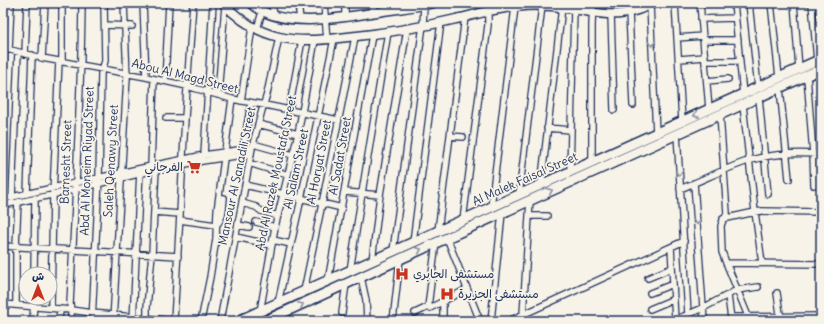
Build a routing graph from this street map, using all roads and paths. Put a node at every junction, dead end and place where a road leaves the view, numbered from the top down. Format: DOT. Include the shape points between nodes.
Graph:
graph roads {
  1 [pos="11,3"];
  2 [pos="27,3"];
  3 [pos="45,3"];
  4 [pos="62,3"];
  5 [pos="82,3"];
  6 [pos="104,3"];
  7 [pos="124,3"];
  8 [pos="143,3"];
  9 [pos="169,3"];
  10 [pos="193,3"];
  11 [pos="213,3"];
  12 [pos="251,3"];
  13 [pos="272,3"];
  14 [pos="298,3"];
  15 [pos="324,3"];
  16 [pos="345,3"];
  17 [pos="373,3"];
  18 [pos="434,3"];
  19 [pos="593,3"];
  20 [pos="675,3"];
  21 [pos="700,3"];
  22 [pos="734,3"];
  23 [pos="749,3"];
  24 [pos="771,3"];
  25 [pos="794,3"];
  26 [pos="812,3"];
  27 [pos="224,4"];
  28 [pos="652,4"];
  29 [pos="414,5"];
  30 [pos="424,5"];
  31 [pos="542,6"];
  32 [pos="557,6"];
  33 [pos="821,6"];
  34 [pos="488,7"];
  35 [pos="515,7"];
  36 [pos="574,9"];
  37 [pos="262,12"];
  38 [pos="629,12"];
  39 [pos="373,13"];
  40 [pos="592,13"];
  41 [pos="611,14"];
  42 [pos="274,16"];
  43 [pos="345,17"];
  44 [pos="465,17"];
  45 [pos="735,18"];
  46 [pos="701,19"];
  47 [pos="300,20"];
  48 [pos="326,20"];
  49 [pos="441,22"];
  50 [pos="105,26"];
  51 [pos="125,26"];
  52 [pos="132,26"];
  53 [pos="423,26"];
  54 [pos="255,28"];
  55 [pos="407,29"];
  56 [pos="388,32"];
  57 [pos="372,35"];
  58 [pos="279,37"];
  59 [pos="354,37"];
  60 [pos="677,38"];
  61 [pos="703,38"];
  62 [pos="330,39"];
  63 [pos="302,40"];
  64 [pos="315,40"];
  65 [pos="738,40"];
  66 [pos="5,49"];
  67 [pos="18,52"];
  68 [pos="25,54"];
  69 [pos="32,55"];
  70 [pos="42,58"];
  71 [pos="679,59"];
  72 [pos="705,59"];
  73 [pos="819,60"];
  74 [pos="60,61"];
  75 [pos="740,61"];
  76 [pos="81,65"];
  77 [pos="799,68"];
  78 [pos="102,69"];
  79 [pos="821,69"];
  80 [pos="127,73"];
  81 [pos="807,76"];
  82 [pos="146,77"];
  83 [pos="779,77"];
  84 [pos="154,79"];
  85 [pos="728,79"];
  86 [pos="165,81"];
  87 [pos="707,81"];
  88 [pos="4,85"];
  89 [pos="187,86"];
  90 [pos="758,87"];
  91 [pos="780,88"];
  92 [pos="208,92"];
  93 [pos="743,94"];
  94 [pos="218,95"];
  95 [pos="759,97"];
  96 [pos="232,100"];
  97 [pos="241,101"];
  98 [pos="251,103"];
  99 [pos="263,105"];
  100 [pos="633,105"];
  101 [pos="743,105"];
  102 [pos="709,109"];
  103 [pos="289,110"];
  104 [pos="614,110"];
  105 [pos="301,113"];
  106 [pos="720,115"];
  107 [pos="318,116"];
  108 [pos="166,118"];
  109 [pos="185,118"];
  110 [pos="338,120"];
  111 [pos="682,121"];
  112 [pos="258,124"];
  113 [pos="547,128"];
  114 [pos="571,130"];
  115 [pos="656,133"];
  116 [pos="298,134"];
  117 [pos="677,134"];
  118 [pos="450,136"];
  119 [pos="463,137"];
  120 [pos="243,149"];
  121 [pos="252,149"];
  122 [pos="614,152"];
  123 [pos="787,154"];
  124 [pos="813,154"];
  125 [pos="204,155"];
  126 [pos="225,155"];
  127 [pos="293,155"];
  128 [pos="821,155"];
  129 [pos="765,157"];
  130 [pos="596,160"];
  131 [pos="620,160"];
  132 [pos="750,161"];
  133 [pos="183,162"];
  134 [pos="249,164"];
  135 [pos="605,166"];
  136 [pos="154,167"];
  137 [pos="140,171"];
  138 [pos="724,171"];
  139 [pos="570,172"];
  140 [pos="288,175"];
  141 [pos="122,176"];
  142 [pos="789,179"];
  143 [pos="99,181"];
  144 [pos="694,183"];
  145 [pos="245,185"];
  146 [pos="541,185"];
  147 [pos="814,185"];
  148 [pos="76,186"];
  149 [pos="680,189"];
  150 [pos="53,191"];
  151 [pos="345,192"];
  152 [pos="362,193"];
  153 [pos="27,194"];
  154 [pos="768,194"];
  155 [pos="283,195"];
  156 [pos="380,195"];
  157 [pos="519,195"];
  158 [pos="12,198"];
  159 [pos="35,198"];
  160 [pos="224,198"];
  161 [pos="3,199"];
  162 [pos="301,199"];
  163 [pos="530,200"];
  164 [pos="18,202"];
  165 [pos="242,203"];
  166 [pos="322,204"];
  167 [pos="3,205"];
  168 [pos="491,207"];
  169 [pos="342,208"];
  170 [pos="154,212"];
  171 [pos="755,212"];
  172 [pos="821,212"];
  173 [pos="502,213"];
  174 [pos="278,216"];
  175 [pos="529,216"];
  176 [pos="547,216"];
  177 [pos="180,217"];
  178 [pos="723,219"];
  179 [pos="463,220"];
  180 [pos="256,222"];
  181 [pos="216,225"];
  182 [pos="238,225"];
  183 [pos="275,227"];
  184 [pos="249,228"];
  185 [pos="438,231"];
  186 [pos="236,237"];
  187 [pos="447,238"];
  188 [pos="684,241"];
  189 [pos="414,242"];
  190 [pos="436,242"];
  191 [pos="272,243"];
  192 [pos="291,244"];
  193 [pos="3,246"];
  194 [pos="16,247"];
  195 [pos="671,247"];
  196 [pos="35,248"];
  197 [pos="52,249"];
  198 [pos="73,250"];
  199 [pos="95,251"];
  200 [pos="393,251"];
  201 [pos="117,252"];
  202 [pos="137,254"];
  203 [pos="152,254"];
  204 [pos="178,256"];
  205 [pos="400,259"];
  206 [pos="372,261"];
  207 [pos="726,263"];
  208 [pos="762,263"];
  209 [pos="821,264"];
  210 [pos="34,266"];
  211 [pos="672,268"];
  212 [pos="350,271"];
  213 [pos="361,277"];
  214 [pos="648,278"];
  215 [pos="328,281"];
  216 [pos="346,284"];
  217 [pos="673,284"];
  218 [pos="758,287"];
  219 [pos="467,289"];
  220 [pos="737,290"];
  221 [pos="304,292"];
  222 [pos="777,292"];
  223 [pos="650,293"];
  224 [pos="728,296"];
  225 [pos="674,299"];
  226 [pos="443,301"];
  227 [pos="278,303"];
  228 [pos="3,304"];
  229 [pos="16,305"];
  230 [pos="33,307"];
  231 [pos="428,307"];
  232 [pos="51,308"];
  233 [pos="703,308"];
  234 [pos="60,309"];
  235 [pos="650,309"];
  236 [pos="71,310"];
  237 [pos="260,312"];
  238 [pos="92,313"];
  239 [pos="342,313"];
  240 [pos="415,313"];
  241 [pos="112,314"];
  242 [pos="523,314"];
  243 [pos="688,314"];
  244 [pos="821,316"];
  245 [pos="134,319"];
  246 [pos="731,319"];
  247 [pos="749,319"];
  248 [pos="780,319"];
  249 [pos="802,319"];
  250 [pos="147,320"];
  251 [pos="243,320"];
  252 [pos="676,320"];
  253 [pos="33,321"];
  254 [pos="59,321"];
  255 [pos="71,321"];
  256 [pos="92,321"];
  257 [pos="113,321"];
  258 [pos="174,321"];
  259 [pos="201,321"];
  260 [pos="220,321"];
  261 [pos="265,321"];
  262 [pos="368,321"];
  263 [pos="393,321"];
  264 [pos="443,321"];
  265 [pos="480,321"];
  266 [pos="491,321"];
  267 [pos="509,321"];
  268 [pos="520,321"];
  269 [pos="704,321"];
  1 -- 66 [label="street"];
  2 -- 68 [label="street"];
  3 -- 70 [label="street"];
  4 -- 74 [label="street"];
  5 -- 76 [label="street, Barnesht Street"];
  6 -- 50 [label="street, Abd Al Moneim Riyad Street"];
  7 -- 51 [label="street, Saleh Qenawy Street"];
  8 -- 82 [label="street"];
  9 -- 86 [label="street"];
  10 -- 89 [label="street"];
  11 -- 92 [label="street"];
  12 -- 37 [label="street"];
  13 -- 42 [label="street"];
  14 -- 47 [label="street"];
  15 -- 48 [label="street, Al Salam Street"];
  16 -- 43 [label="street"];
  17 -- 39 [label="street"];
  18 -- 30 [label="street"];
  19 -- 40 [label="street"];
  20 -- 60 [label="street"];
  21 -- 46 [label="street"];
  22 -- 45 [label="street"];
  23 -- 90 [label="street"];
  24 -- 83 [label="street"];
  25 -- 77 [label="street"];
  26 -- 33 [label="street"];
  26 -- 73 [label="street"];
  27 -- 54 [label="street"];
  27 -- 94 [label="street"];
  28 -- 38 [label="street"];
  28 -- 115 [label="street, one-way"];
  29 -- 30 [label="street"];
  29 -- 39 [label="street"];
  30 -- 53 [label="street"];
  31 -- 32 [label="street"];
  31 -- 35 [label="street"];
  31 -- 157 [label="street"];
  32 -- 36 [label="street"];
  32 -- 113 [label="street"];
  34 -- 35 [label="street"];
  34 -- 44 [label="street"];
  34 -- 179 [label="street" via="488,25"];
  35 -- 168 [label="street"];
  36 -- 40 [label="street"];
  36 -- 114 [label="street"];
  37 -- 42 [label="street"];
  37 -- 54 [label="street"];
  38 -- 41 [label="street"];
  38 -- 100 [label="street"];
  39 -- 43 [label="street"];
  40 -- 41 [label="street"];
  40 -- 130 [label="street"];
  41 -- 104 [label="street"];
  42 -- 47 [label="street"];
  43 -- 48 [label="street"];
  44 -- 49 [label="street"];
  44 -- 118 [label="street"];
  45 -- 46 [label="street"];
  45 -- 65 [label="street"];
  46 -- 61 [label="street"];
  47 -- 48 [label="street"];
  48 -- 62 [label="street, Al Salam Street"];
  49 -- 53 [label="street"];
  49 -- 189 [label="street"];
  50 -- 51 [label="street"];
  50 -- 78 [label="street, Abd Al Moneim Riyad Street" via="105,61"];
  51 -- 52 [label="street"];
  51 -- 80 [label="street, Saleh Qenawy Street"];
  53 -- 55 [label="street"];
  53 -- 200 [label="street"];
  54 -- 58 [label="street"];
  54 -- 97 [label="street"];
  55 -- 56 [label="street"];
  55 -- 156 [label="street"];
  56 -- 57 [label="street"];
  56 -- 152 [label="street"];
  57 -- 59 [label="street"];
  57 -- 151 [label="street, Al Sadat Street"];
  58 -- 63 [label="street"];
  58 -- 99 [label="street, Mansour Al Sanadili Street"];
  59 -- 62 [label="street"];
  59 -- 110 [label="street, Al Horyat Street"];
  60 -- 61 [label="street"];
  60 -- 71 [label="street"];
  61 -- 65 [label="street"];
  61 -- 72 [label="street"];
  62 -- 64 [label="street"];
  62 -- 107 [label="street, Al Salam Street"];
  63 -- 64 [label="street"];
  63 -- 103 [label="street"];
  64 -- 105 [label="street, Abd Al Razek Moustafa Street"];
  65 -- 75 [label="street"];
  66 -- 67 [label="street, Abou Al Magd Street"];
  66 -- 88 [label="street"];
  67 -- 68 [label="street, Abou Al Magd Street"];
  67 -- 158 [label="street"];
  68 -- 69 [label="street, Abou Al Magd Street"];
  69 -- 70 [label="street, Abou Al Magd Street"];
  69 -- 153 [label="street"];
  70 -- 74 [label="street, Abou Al Magd Street"];
  71 -- 72 [label="street"];
  71 -- 111 [label="street"];
  72 -- 75 [label="street"];
  72 -- 87 [label="street"];
  73 -- 77 [label="main road, Al Malek Faisal Street"];
  74 -- 76 [label="street, Abou Al Magd Street"];
  74 -- 150 [label="street"];
  75 -- 93 [label="street"];
  76 -- 78 [label="street, Abou Al Magd Street"];
  76 -- 148 [label="street, Barnesht Street"];
  77 -- 83 [label="main road, Al Malek Faisal Street"];
  78 -- 80 [label="street, Abou Al Magd Street"];
  78 -- 143 [label="street, Abd Al Moneim Riyad Street"];
  79 -- 81 [label="main road, Al Malek Faisal Street"];
  80 -- 82 [label="street, Abou Al Magd Street"];
  80 -- 141 [label="street, Saleh Qenawy Street"];
  81 -- 91 [label="main road, Al Malek Faisal Street"];
  81 -- 124 [label="street"];
  82 -- 84 [label="street, Abou Al Magd Street"];
  83 -- 90 [label="main road, Al Malek Faisal Street"];
  84 -- 86 [label="street, Abou Al Magd Street"];
  84 -- 136 [label="street"];
  85 -- 87 [label="street"];
  86 -- 89 [label="street, Abou Al Magd Street"];
  87 -- 102 [label="street"];
  89 -- 92 [label="street, Abou Al Magd Street"];
  89 -- 109 [label="street"];
  90 -- 93 [label="main road, Al Malek Faisal Street"];
  91 -- 95 [label="main road, Al Malek Faisal Street"];
  91 -- 123 [label="street"];
  92 -- 94 [label="street, Abou Al Magd Street"];
  92 -- 125 [label="street"];
  93 -- 102 [label="main road, Al Malek Faisal Street"];
  94 -- 96 [label="street, Abou Al Magd Street"];
  95 -- 101 [label="main road, Al Malek Faisal Street"];
  95 -- 129 [label="street"];
  96 -- 97 [label="street, Abou Al Magd Street"];
  96 -- 126 [label="street"];
  97 -- 98 [label="street, Abou Al Magd Street"];
  98 -- 99 [label="street, Abou Al Magd Street"];
  98 -- 120 [label="street"];
  99 -- 103 [label="street, Abou Al Magd Street"];
  99 -- 112 [label="street, Mansour Al Sanadili Street"];
  101 -- 106 [label="main road, Al Malek Faisal Street"];
  101 -- 132 [label="street"];
  102 -- 111 [label="main road, Al Malek Faisal Street, one-way"];
  103 -- 105 [label="street, Abou Al Magd Street"];
  105 -- 107 [label="street, Abou Al Magd Street"];
  105 -- 116 [label="street, Abd Al Razek Moustafa Street"];
  106 -- 117 [label="main road, Al Malek Faisal Street"];
  106 -- 138 [label="street"];
  107 -- 110 [label="street, Abou Al Magd Street"];
  107 -- 162 [label="street, Al Salam Street"];
  108 -- 109 [label="street"];
  109 -- 133 [label="street"];
  110 -- 166 [label="street, Al Horyat Street"];
  111 -- 115 [label="main road, Al Malek Faisal Street"];
  112 -- 116 [label="street"];
  112 -- 121 [label="street, Mansour Al Sanadili Street"];
  113 -- 114 [label="street"];
  113 -- 146 [label="street"];
  114 -- 139 [label="street"];
  115 -- 122 [label="main road, Al Malek Faisal Street"];
  116 -- 127 [label="street, Abd Al Razek Moustafa Street"];
  117 -- 131 [label="main road, Al Malek Faisal Street"];
  117 -- 149 [label="street, one-way"];
  118 -- 119 [label="street"];
  118 -- 185 [label="street"];
  120 -- 121 [label="street"];
  120 -- 126 [label="street"];
  121 -- 126 [label="street"];
  121 -- 127 [label="street"];
  121 -- 134 [label="street, Mansour Al Sanadili Street"];
  122 -- 130 [label="main road, Al Malek Faisal Street"];
  122 -- 131 [label="main road" via="614,156"];
  123 -- 124 [label="street"];
  123 -- 129 [label="street"];
  123 -- 142 [label="street"];
  124 -- 128 [label="street"];
  124 -- 147 [label="street"];
  125 -- 126 [label="street"];
  125 -- 133 [label="street"];
  126 -- 133 [label="street"];
  126 -- 181 [label="street"];
  127 -- 140 [label="street, Abd Al Razek Moustafa Street"];
  129 -- 132 [label="street"];
  129 -- 154 [label="street"];
  130 -- 135 [label="main road" via="604,159"];
  130 -- 139 [label="main road, Al Malek Faisal Street"];
  131 -- 135 [label="main road, Al Malek Faisal Street"];
  132 -- 138 [label="street"];
  132 -- 171 [label="street"];
  133 -- 136 [label="street"];
  133 -- 177 [label="street"];
  134 -- 140 [label="street"];
  134 -- 145 [label="street, Mansour Al Sanadili Street"];
  163 -- 135 [label="main road, Al Malek Faisal Street, one-way"];
  136 -- 137 [label="street"];
  136 -- 170 [label="street"];
  137 -- 141 [label="street"];
  137 -- 202 [label="street"];
  138 -- 144 [label="street"];
  138 -- 178 [label="street" via="727,213"];
  139 -- 146 [label="main road, Al Malek Faisal Street"];
  140 -- 155 [label="street, Abd Al Razek Moustafa Street"];
  141 -- 143 [label="street"];
  141 -- 201 [label="street, Saleh Qenawy Street"];
  143 -- 148 [label="street"];
  143 -- 199 [label="street, Abd Al Moneim Riyad Street"];
  144 -- 149 [label="street"];
  144 -- 233 [label="street, one-way"];
  145 -- 155 [label="street"];
  145 -- 165 [label="street, Mansour Al Sanadili Street"];
  146 -- 157 [label="main road, Al Malek Faisal Street"];
  148 -- 150 [label="street"];
  148 -- 198 [label="street, Barnesht Street"];
  149 -- 188 [label="street"];
  150 -- 153 [label="street"];
  150 -- 159 [label="street"];
  150 -- 197 [label="street"];
  151 -- 152 [label="street"];
  151 -- 169 [label="street, Al Sadat Street"];
  152 -- 156 [label="street"];
  152 -- 212 [label="street"];
  153 -- 158 [label="street"];
  155 -- 162 [label="street"];
  155 -- 174 [label="street, Abd Al Razek Moustafa Street"];
  156 -- 206 [label="street"];
  157 -- 168 [label="main road, Al Malek Faisal Street"];
  158 -- 161 [label="street"];
  159 -- 164 [label="street"];
  159 -- 196 [label="street"];
  160 -- 181 [label="street" via="220,220"];
  162 -- 166 [label="street"];
  162 -- 192 [label="street, Al Salam Street"];
  163 -- 173 [label="main road, Al Malek Faisal Street"];
  163 -- 175 [label="street"];
  164 -- 167 [label="street"];
  164 -- 194 [label="street"];
  165 -- 174 [label="street"];
  165 -- 182 [label="street, Mansour Al Sanadili Street"];
  166 -- 169 [label="street"];
  166 -- 221 [label="street, Al Horyat Street"];
  168 -- 179 [label="main road, Al Malek Faisal Street"];
  169 -- 215 [label="street, Al Sadat Street"];
  170 -- 177 [label="street"];
  170 -- 203 [label="street"];
  171 -- 172 [label="street"];
  171 -- 178 [label="street"];
  171 -- 208 [label="street"];
  173 -- 187 [label="main road, Al Malek Faisal Street"];
  173 -- 266 [label="street"];
  174 -- 183 [label="street, Abd Al Razek Moustafa Street"];
  175 -- 176 [label="street"];
  175 -- 242 [label="street"];
  177 -- 181 [label="street"];
  177 -- 204 [label="street"];
  178 -- 207 [label="street" via="722,252"];
  179 -- 185 [label="main road, Al Malek Faisal Street"];
  180 -- 183 [label="street"];
  181 -- 259 [label="street" via="212,265"];
  182 -- 184 [label="street"];
  182 -- 186 [label="street, Mansour Al Sanadili Street"];
  183 -- 191 [label="street, Abd Al Razek Moustafa Street"];
  185 -- 189 [label="main road, Al Malek Faisal Street"];
  186 -- 191 [label="street"];
  186 -- 260 [label="street, Mansour Al Sanadili Street"];
  187 -- 190 [label="main road, Al Malek Faisal Street"];
  187 -- 219 [label="street"];
  188 -- 195 [label="street"];
  188 -- 243 [label="street"];
  189 -- 200 [label="main road, Al Malek Faisal Street"];
  205 -- 190 [label="main road, Al Malek Faisal Street, one-way"];
  190 -- 231 [label="street"];
  191 -- 192 [label="street"];
  191 -- 237 [label="street, Abd Al Razek Moustafa Street"];
  192 -- 227 [label="street, Al Salam Street"];
  193 -- 194 [label="street"];
  194 -- 196 [label="street"];
  194 -- 229 [label="street"];
  195 -- 211 [label="street"];
  195 -- 242 [label="street"];
  196 -- 197 [label="street"];
  196 -- 210 [label="street"];
  197 -- 198 [label="street"];
  197 -- 232 [label="street"];
  198 -- 199 [label="street"];
  198 -- 236 [label="street, Barnesht Street"];
  199 -- 201 [label="street"];
  199 -- 238 [label="street, Abd Al Moneim Riyad Street"];
  200 -- 206 [label="main road, Al Malek Faisal Street"];
  201 -- 202 [label="street"];
  201 -- 241 [label="street, Saleh Qenawy Street"];
  202 -- 203 [label="street"];
  202 -- 245 [label="street"];
  203 -- 204 [label="street"];
  203 -- 250 [label="street"];
  204 -- 258 [label="street"];
  205 -- 213 [label="main road, Al Malek Faisal Street"];
  205 -- 263 [label="street"];
  206 -- 212 [label="main road, Al Malek Faisal Street"];
  207 -- 208 [label="street"];
  207 -- 220 [label="street"];
  208 -- 209 [label="street"];
  211 -- 214 [label="street"];
  211 -- 217 [label="street"];
  212 -- 215 [label="main road, Al Malek Faisal Street"];
  213 -- 216 [label="main road, Al Malek Faisal Street"];
  213 -- 262 [label="street"];
  215 -- 221 [label="main road, Al Malek Faisal Street"];
  216 -- 239 [label="street"];
  261 -- 216 [label="main road, Al Malek Faisal Street, one-way"];
  217 -- 223 [label="street"];
  217 -- 225 [label="street"];
  218 -- 220 [label="street"];
  219 -- 226 [label="street"];
  219 -- 265 [label="street"];
  220 -- 224 [label="street"];
  220 -- 247 [label="street"];
  221 -- 227 [label="main road, Al Malek Faisal Street"];
  222 -- 248 [label="street"];
  224 -- 233 [label="street"];
  224 -- 246 [label="street"];
  225 -- 235 [label="street"];
  225 -- 252 [label="street"];
  226 -- 231 [label="street"];
  226 -- 264 [label="street"];
  227 -- 237 [label="main road, Al Malek Faisal Street"];
  228 -- 229 [label="street"];
  229 -- 230 [label="street"];
  230 -- 232 [label="street"];
  230 -- 253 [label="street"];
  231 -- 240 [label="street"];
  232 -- 234 [label="street"];
  233 -- 243 [label="street"];
  233 -- 269 [label="street"];
  234 -- 236 [label="street"];
  234 -- 254 [label="street"];
  236 -- 238 [label="street"];
  236 -- 255 [label="street, Barnesht Street"];
  237 -- 251 [label="main road, Al Malek Faisal Street"];
  238 -- 241 [label="street"];
  238 -- 256 [label="street, Abd Al Moneim Riyad Street"];
  241 -- 245 [label="street"];
  241 -- 257 [label="street, Saleh Qenawy Street"];
  242 -- 267 [label="street"];
  242 -- 268 [label="street"];
  243 -- 252 [label="street"];
  244 -- 249 [label="street"];
  245 -- 250 [label="street"];
  246 -- 247 [label="street"];
  247 -- 248 [label="street"];
  248 -- 249 [label="street"];
  250 -- 258 [label="street"];
}
